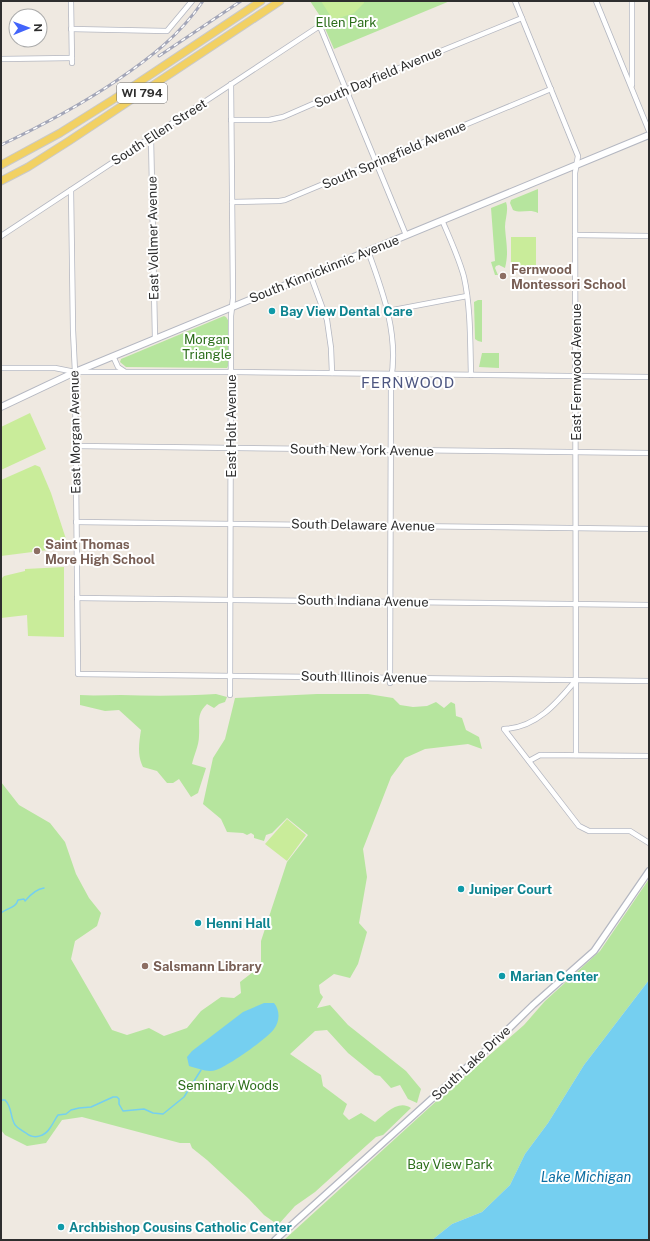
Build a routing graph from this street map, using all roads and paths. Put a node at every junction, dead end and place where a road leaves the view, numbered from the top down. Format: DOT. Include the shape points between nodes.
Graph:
graph roads {
  1 [pos="71,1"];
  2 [pos="192,1"];
  3 [pos="261,1"];
  4 [pos="280,1"];
  5 [pos="515,1"];
  6 [pos="596,1"];
  7 [pos="632,1"];
  8 [pos="522,18"];
  9 [pos="71,29"];
  10 [pos="1,59"];
  11 [pos="231,84"];
  12 [pos="632,88"];
  13 [pos="345,90"];
  14 [pos="551,90"];
  15 [pos="232,120"];
  16 [pos="649,131"];
  17 [pos="649,135"];
  18 [pos="151,137"];
  19 [pos="375,162"];
  20 [pos="576,164"];
  21 [pos="1,165"];
  22 [pos="1,180"];
  23 [pos="71,190"];
  24 [pos="232,202"];
  25 [pos="442,220"];
  26 [pos="406,235"];
  27 [pos="575,235"];
  28 [pos="1,236"];
  29 [pos="649,236"];
  30 [pos="368,251"];
  31 [pos="310,274"];
  32 [pos="467,296"];
  33 [pos="232,306"];
  34 [pos="388,311"];
  35 [pos="155,339"];
  36 [pos="113,356"];
  37 [pos="1,368"];
  38 [pos="124,371"];
  39 [pos="75,372"];
  40 [pos="231,372"];
  41 [pos="332,373"];
  42 [pos="392,374"];
  43 [pos="471,375"];
  44 [pos="576,376"];
  45 [pos="649,377"];
  46 [pos="1,407"];
  47 [pos="76,446"];
  48 [pos="231,448"];
  49 [pos="391,450"];
  50 [pos="576,452"];
  51 [pos="649,453"];
  52 [pos="76,522"];
  53 [pos="231,524"];
  54 [pos="391,526"];
  55 [pos="576,528"];
  56 [pos="649,529"];
  57 [pos="77,598"];
  58 [pos="231,600"];
  59 [pos="390,602"];
  60 [pos="576,604"];
  61 [pos="649,605"];
  62 [pos="78,674"];
  63 [pos="231,675"];
  64 [pos="390,680"];
  65 [pos="576,680"];
  66 [pos="649,680"];
  67 [pos="230,695"];
  68 [pos="576,755"];
  69 [pos="649,756"];
  70 [pos="529,761"];
  71 [pos="649,843"];
  72 [pos="649,871"];
  73 [pos="275,1240"];
  1 -- 9 [label="street"];
  2 -- 9 [label="street" via="167,30"];
  3 -- 21 [label="main road, WI 794" via="60,133"];
  4 -- 22 [label="main road, WI 794" via="69,141 28,167"];
  5 -- 8 [label="street, East Fernwood Avenue"];
  6 -- 12 [label="street"];
  7 -- 12 [label="street"];
  8 -- 13 [label="street, South Dayfield Avenue"];
  8 -- 14 [label="street, East Fernwood Avenue"];
  9 -- 10 [label="street" via="72,61"];
  11 -- 13 [label="street, South Ellen Street" via="318,27"];
  11 -- 15 [label="street, East Holt Avenue"];
  11 -- 18 [label="street, South Ellen Street"];
  12 -- 16 [label="street"];
  13 -- 15 [label="street, South Dayfield Avenue" via="275,120"];
  13 -- 19 [label="street"];
  14 -- 19 [label="street, South Springfield Avenue"];
  14 -- 20 [label="street, East Fernwood Avenue" via="578,156"];
  15 -- 24 [label="street, East Holt Avenue"];
  17 -- 20 [label="main road, South Kinnickinnic Avenue"];
  18 -- 23 [label="street, South Ellen Street"];
  18 -- 35 [label="street, East Vollmer Avenue"];
  19 -- 24 [label="street, South Springfield Avenue" via="285,200"];
  19 -- 26 [label="street"];
  20 -- 25 [label="main road, South Kinnickinnic Avenue"];
  20 -- 27 [label="street, East Fernwood Avenue"];
  23 -- 28 [label="street, South Ellen Street"];
  23 -- 39 [label="street, East Morgan Avenue"];
  24 -- 33 [label="street, East Holt Avenue"];
  25 -- 26 [label="main road, South Kinnickinnic Avenue"];
  25 -- 32 [label="street" via="458,258"];
  26 -- 30 [label="main road, South Kinnickinnic Avenue"];
  27 -- 29 [label="street"];
  27 -- 44 [label="street, East Fernwood Avenue"];
  30 -- 31 [label="main road, South Kinnickinnic Avenue"];
  30 -- 34 [label="street"];
  31 -- 33 [label="main road, South Kinnickinnic Avenue"];
  31 -- 41 [label="street" via="326,320"];
  32 -- 34 [label="street"];
  32 -- 43 [label="street"];
  33 -- 35 [label="main road, South Kinnickinnic Avenue"];
  33 -- 40 [label="street, East Holt Avenue"];
  34 -- 42 [label="street" via="393,352"];
  35 -- 36 [label="main road, South Kinnickinnic Avenue"];
  36 -- 38 [label="street" via="118,367"];
  36 -- 39 [label="main road, South Kinnickinnic Avenue"];
  37 -- 39 [label="street" via="55,368"];
  38 -- 39 [label="street"];
  38 -- 40 [label="street"];
  39 -- 46 [label="main road, South Kinnickinnic Avenue"];
  39 -- 47 [label="street, East Morgan Avenue"];
  40 -- 41 [label="street"];
  40 -- 48 [label="street, East Holt Avenue"];
  41 -- 42 [label="street"];
  42 -- 43 [label="street"];
  42 -- 49 [label="street"];
  43 -- 44 [label="street"];
  44 -- 45 [label="street"];
  44 -- 50 [label="street, East Fernwood Avenue"];
  47 -- 48 [label="street, South New York Avenue"];
  47 -- 52 [label="street, East Morgan Avenue"];
  48 -- 49 [label="street, South New York Avenue"];
  48 -- 53 [label="street, East Holt Avenue"];
  49 -- 50 [label="street, South New York Avenue"];
  49 -- 54 [label="street"];
  50 -- 51 [label="street, South New York Avenue"];
  50 -- 55 [label="street, East Fernwood Avenue"];
  52 -- 53 [label="street, South Delaware Avenue"];
  52 -- 57 [label="street, East Morgan Avenue"];
  53 -- 54 [label="street, South Delaware Avenue"];
  53 -- 58 [label="street, East Holt Avenue"];
  54 -- 55 [label="street, South Delaware Avenue"];
  54 -- 59 [label="street"];
  55 -- 56 [label="street, South Delaware Avenue"];
  55 -- 60 [label="street, East Fernwood Avenue"];
  57 -- 58 [label="street, South Indiana Avenue"];
  57 -- 62 [label="street, East Morgan Avenue"];
  58 -- 59 [label="street, South Indiana Avenue"];
  58 -- 63 [label="street, East Holt Avenue"];
  59 -- 60 [label="street, South Indiana Avenue"];
  59 -- 64 [label="street"];
  60 -- 61 [label="street, South Indiana Avenue"];
  60 -- 65 [label="street, East Fernwood Avenue"];
  62 -- 63 [label="street, South Illinois Avenue"];
  63 -- 64 [label="street, South Illinois Avenue"];
  63 -- 67 [label="street, East Holt Avenue"];
  64 -- 65 [label="street, South Illinois Avenue"];
  65 -- 66 [label="street, South Illinois Avenue"];
  65 -- 68 [label="street, East Fernwood Avenue"];
  65 -- 70 [label="street" via="540,716 524,726 504,729"];
  68 -- 69 [label="street"];
  68 -- 70 [label="street" via="540,755"];
  70 -- 71 [label="street" via="584,830 630,831"];
  72 -- 73 [label="street, South Lake Drive" via="594,951 533,1005 490,1048"];
}
